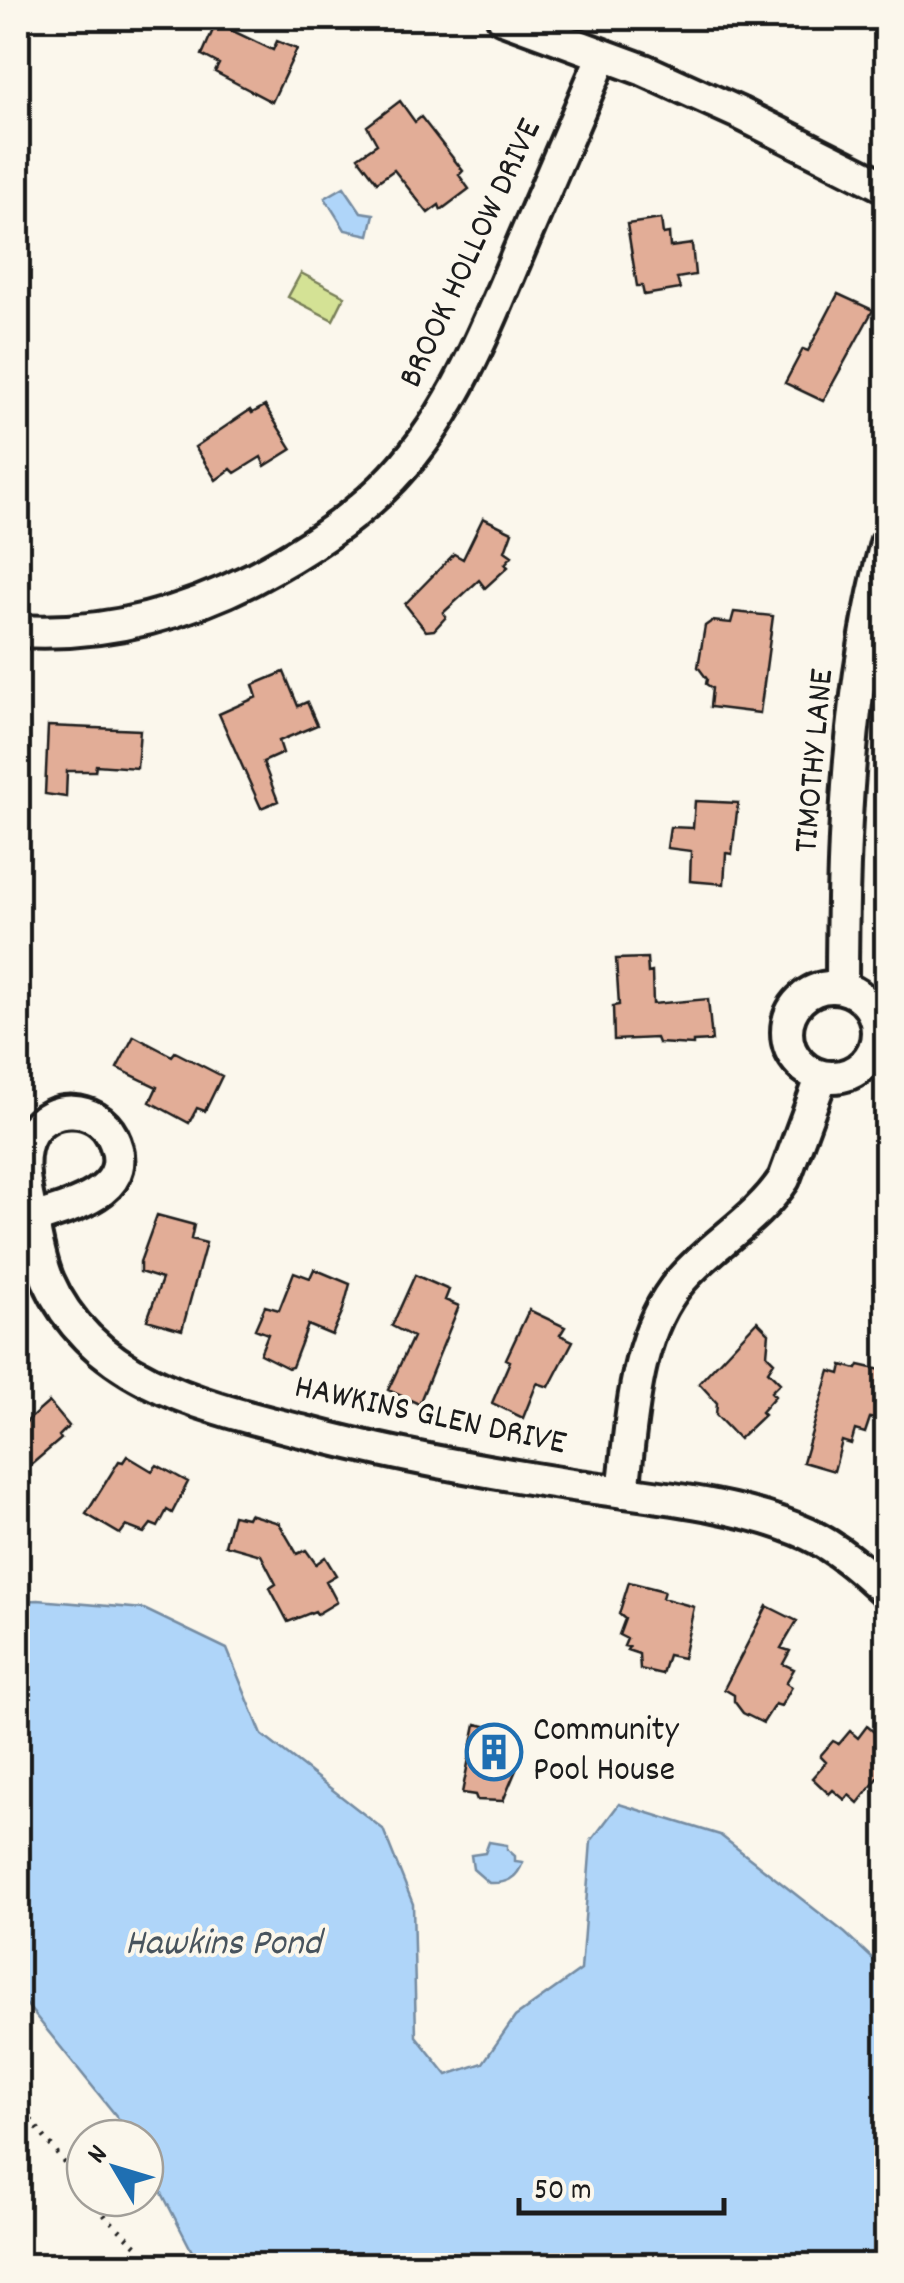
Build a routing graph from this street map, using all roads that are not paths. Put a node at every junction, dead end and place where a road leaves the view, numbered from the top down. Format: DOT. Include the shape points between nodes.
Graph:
graph roads {
  1 [pos="504,18"];
  2 [pos="603,55"];
  3 [pos="886,187"];
  4 [pos="886,543"];
  5 [pos="18,631"];
  6 [pos="842,988"];
  7 [pos="822,1076"];
  8 [pos="32,1220"];
  9 [pos="622,1492"];
  10 [pos="886,1592"];
  1 -- 2 [label="street"];
  2 -- 3 [label="street" via="739,112"];
  2 -- 5 [label="street, BROOK HOLLOW DRIVE" via="460,381 385,486 336,528 226,592 166,615 104,628"];
  4 -- 6 [label="street, TIMOTHY LANE" via="852,746"];
  6 -- 7 [label="street" via="871,1009 875,1045 858,1068"];
  6 -- 7 [label="street" via="806,995 787,1026 797,1061"];
  7 -- 9 [label="street" via="775,1192 682,1279 659,1314 638,1382"];
  8 -- 9 [label="street, HAWKINS GLEN DRIVE" via="41,1262 62,1306 98,1345 156,1387 218,1410 448,1466"];
  9 -- 10 [label="street, HAWKINS GLEN DRIVE" via="790,1526 832,1546"];
}
